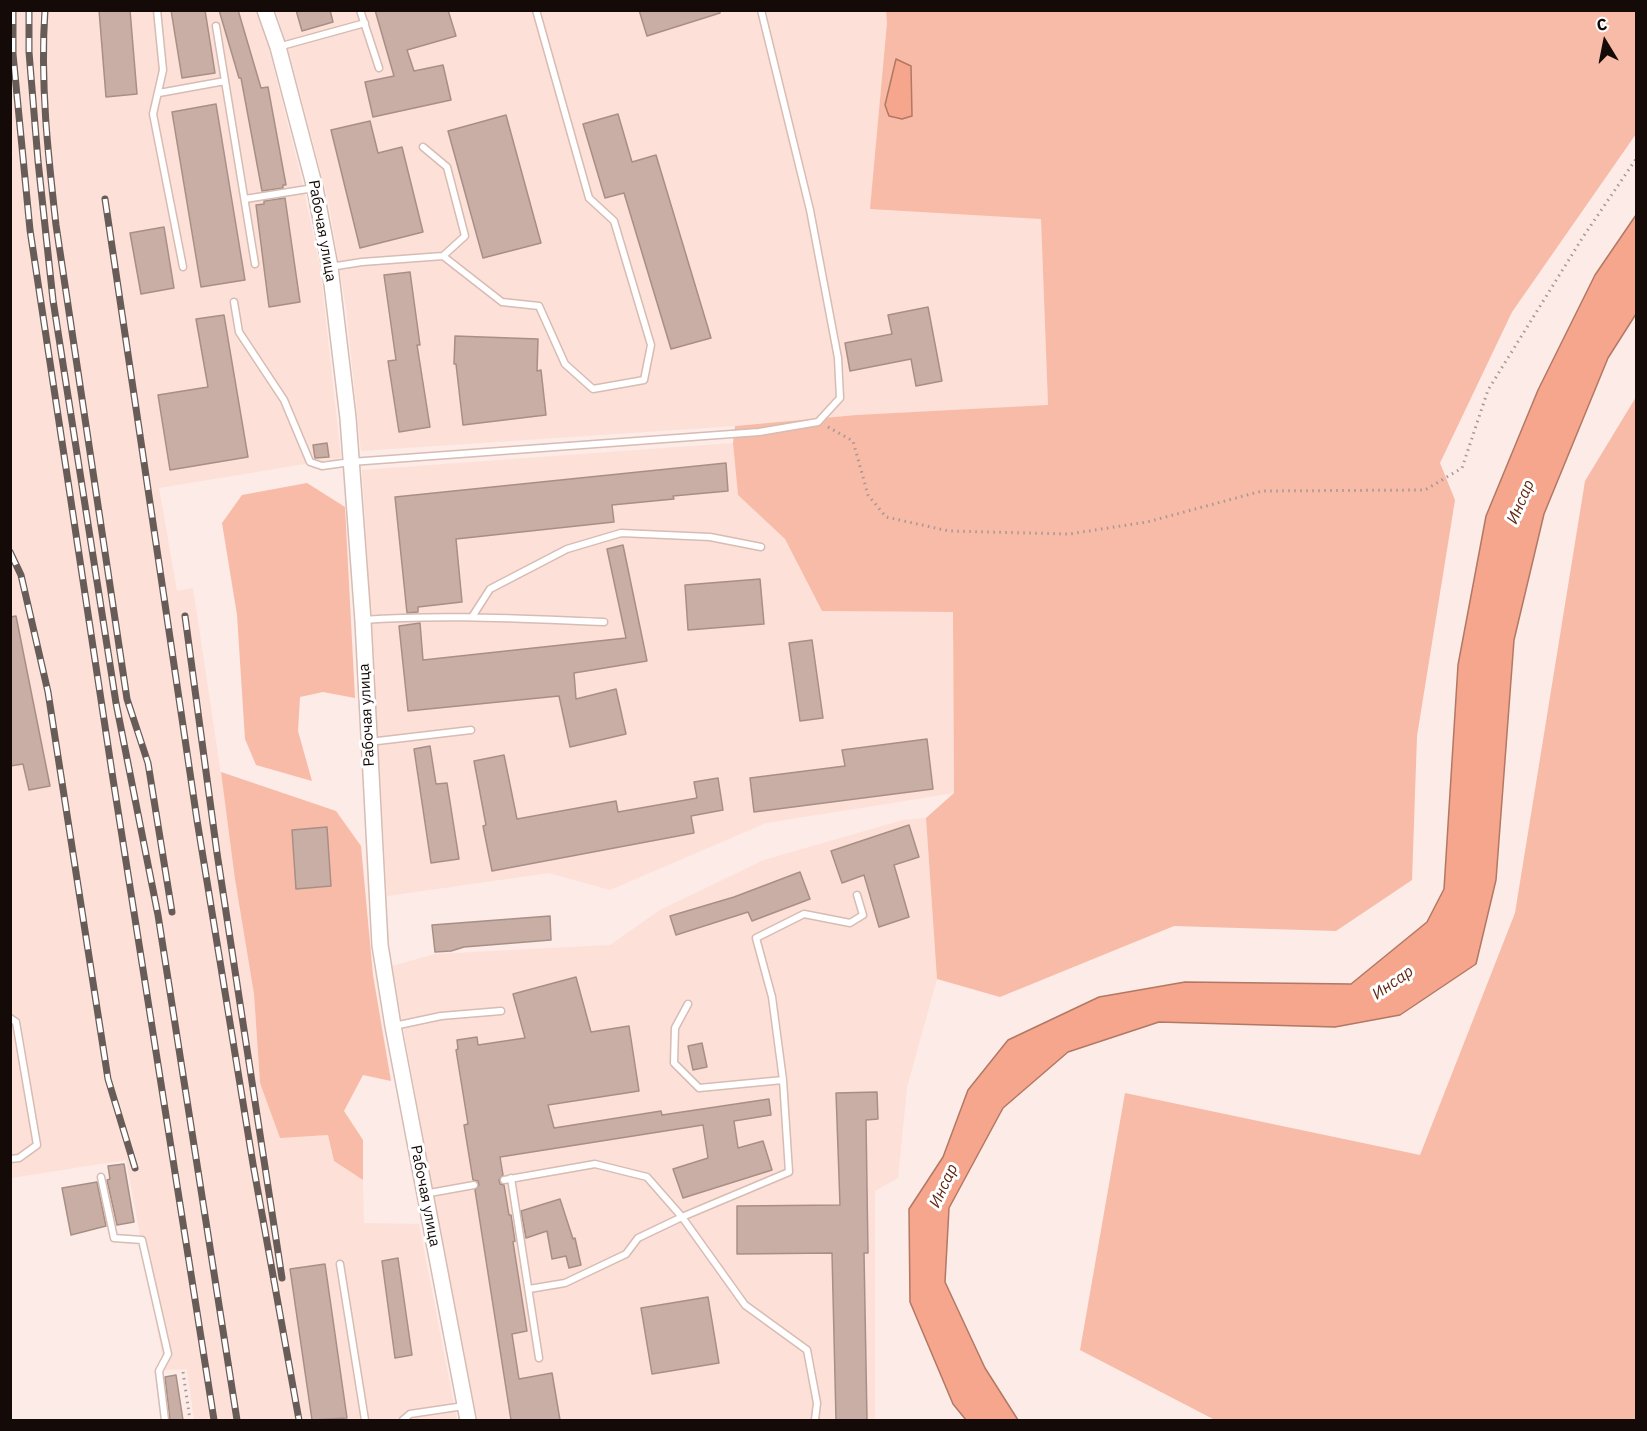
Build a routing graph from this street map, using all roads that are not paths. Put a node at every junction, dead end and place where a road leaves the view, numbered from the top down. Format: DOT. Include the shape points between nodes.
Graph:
graph roads {
  1 [pos="157,10"];
  2 [pos="266,10"];
  3 [pos="360,10"];
  4 [pos="536,10"];
  5 [pos="761,10"];
  6 [pos="365,23"];
  7 [pos="216,26"];
  8 [pos="278,47"];
  9 [pos="379,68"];
  10 [pos="225,81"];
  11 [pos="159,93"];
  12 [pos="423,147"];
  13 [pos="315,188"];
  14 [pos="245,200"];
  15 [pos="442,256"];
  16 [pos="255,264"];
  17 [pos="183,267"];
  18 [pos="330,267"];
  19 [pos="234,302"];
  20 [pos="351,462"];
  21 [pos="761,548"];
  22 [pos="472,617"];
  23 [pos="363,621"];
  24 [pos="604,622"];
  25 [pos="471,730"];
  26 [pos="368,742"];
  27 [pos="857,895"];
  28 [pos="688,1004"];
  29 [pos="501,1011"];
  30 [pos="10,1018"];
  31 [pos="393,1026"];
  32 [pos="783,1080"];
  33 [pos="10,1159"];
  34 [pos="101,1178"];
  35 [pos="474,1185"];
  36 [pos="424,1194"];
  37 [pos="682,1217"];
  38 [pos="340,1264"];
  39 [pos="529,1289"];
  40 [pos="539,1359"];
  41 [pos="466,1413"];
  42 [pos="165,1420"];
  43 [pos="365,1420"];
  44 [pos="403,1420"];
  45 [pos="815,1420"];
  1 -- 11 [label="lane" via="163,70"];
  2 -- 8 [label="street, Рабочая улица"];
  3 -- 6 [label="lane"];
  4 -- 15 [label="lane" via="589,198 614,221 651,345 644,380 593,389 565,364 539,306 502,302"];
  5 -- 20 [label="lane" via="810,210 838,358 840,398 818,422 759,432"];
  6 -- 8 [label="lane"];
  6 -- 9 [label="lane"];
  7 -- 10 [label="lane"];
  8 -- 13 [label="street, Рабочая улица"];
  10 -- 11 [label="lane"];
  10 -- 14 [label="lane"];
  11 -- 17 [label="lane" via="153,114"];
  12 -- 15 [label="lane" via="447,167 465,236"];
  13 -- 14 [label="lane"];
  13 -- 18 [label="street, Рабочая улица"];
  14 -- 16 [label="lane"];
  15 -- 18 [label="lane"];
  18 -- 20 [label="street, Рабочая улица"];
  19 -- 20 [label="lane" via="239,332 284,400 310,462 322,466"];
  20 -- 23 [label="street, Рабочая улица"];
  21 -- 22 [label="lane" via="710,537 621,533 567,549 490,589"];
  22 -- 23 [label="lane"];
  22 -- 24 [label="lane"];
  23 -- 26 [label="street, Рабочая улица"];
  25 -- 26 [label="lane"];
  26 -- 31 [label="street, Рабочая улица" via="380,945"];
  27 -- 32 [label="lane" via="863,915 850,923 804,914 756,938 772,997"];
  28 -- 32 [label="lane" via="675,1028 674,1063 699,1088"];
  29 -- 31 [label="lane" via="441,1016"];
  30 -- 33 [label="lane" via="16,1022 37,1145 19,1158"];
  31 -- 36 [label="street, Рабочая улица"];
  32 -- 37 [label="lane" via="789,1172"];
  34 -- 42 [label="lane" via="114,1238 142,1240 168,1354 159,1371"];
  35 -- 36 [label="lane"];
  36 -- 41 [label="street, Рабочая улица"];
  37 -- 39 [label="lane" via="638,1238 626,1254 575,1278"];
  37 -- 39 [label="lane" via="647,1177 595,1164 507,1179"];
  37 -- 45 [label="lane" via="745,1305 807,1350 817,1403"];
  38 -- 43 [label="lane"];
  39 -- 40 [label="lane"];
  41 -- 44 [label="lane" via="410,1414"];
}
